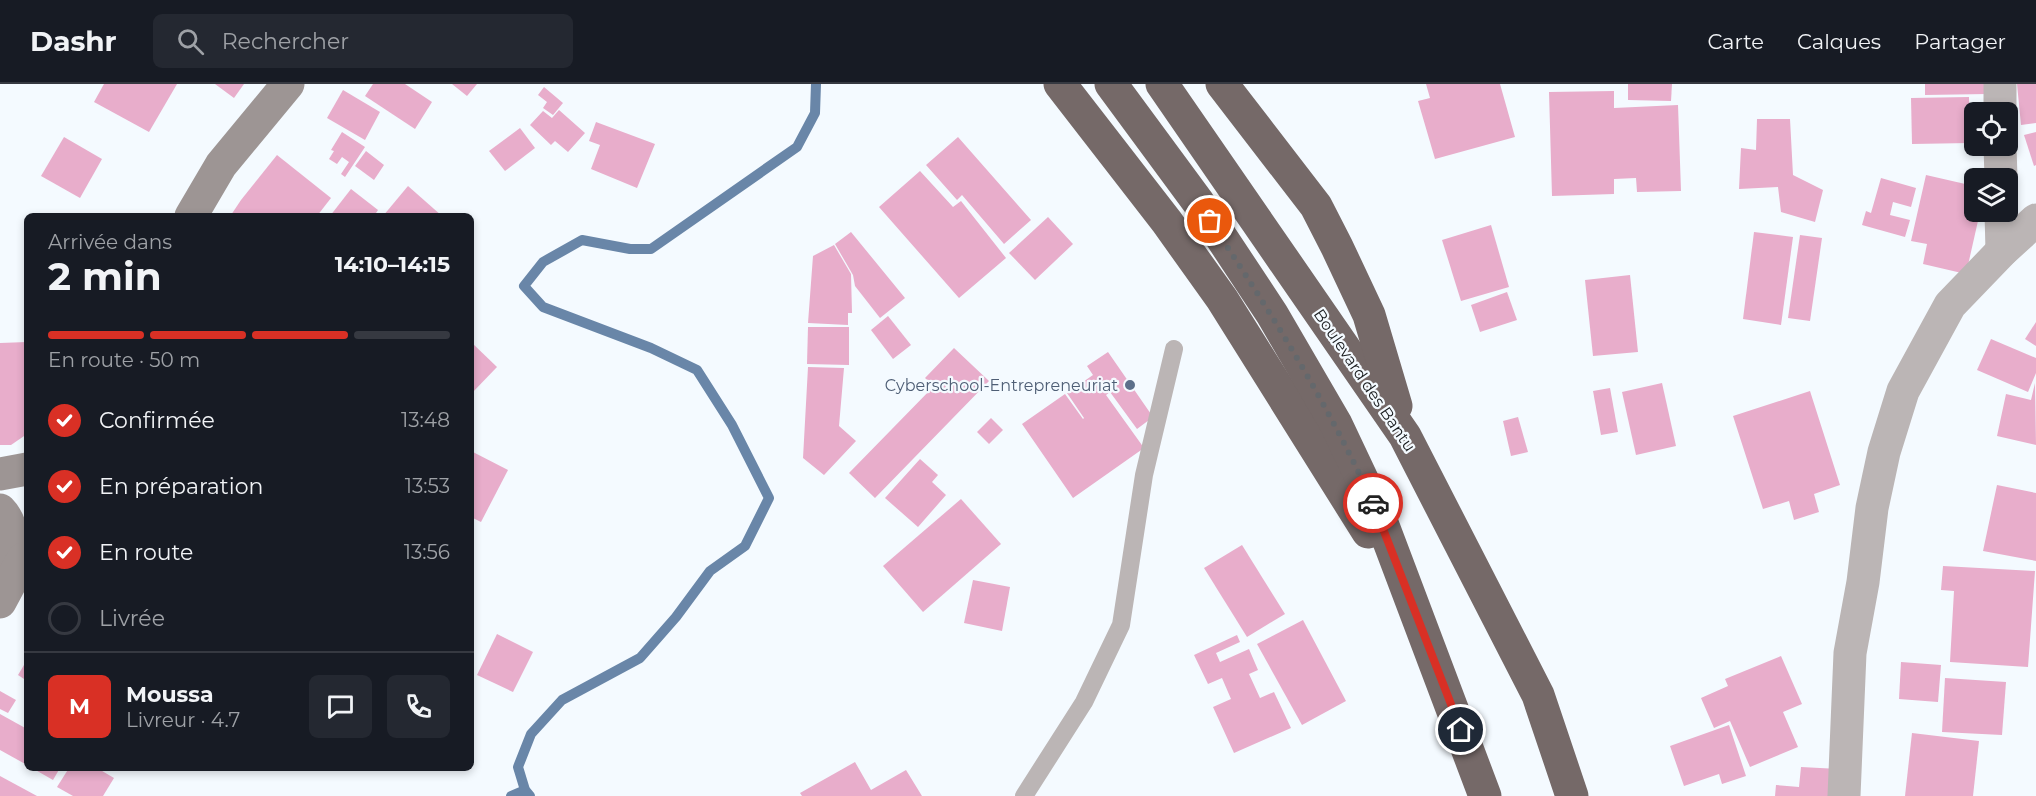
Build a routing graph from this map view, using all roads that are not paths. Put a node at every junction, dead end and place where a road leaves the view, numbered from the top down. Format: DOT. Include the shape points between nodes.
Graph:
graph roads {
  1 [pos="288,84"];
  2 [pos="1060,84"];
  3 [pos="1111,84"];
  4 [pos="1162,84"];
  5 [pos="1222,84"];
  6 [pos="2000,84"];
  7 [pos="2000,102"];
  8 [pos="193,213"];
  9 [pos="2036,220"];
  10 [pos="2001,222"];
  11 [pos="2002,251"];
  12 [pos="1174,349"];
  13 [pos="1405,436"];
  14 [pos="24,470"];
  15 [pos="0,474"];
  16 [pos="0,510"];
  17 [pos="13,578"];
  18 [pos="1407,592"];
  19 [pos="1024,796"];
  20 [pos="1485,796"];
  21 [pos="1572,796"];
  22 [pos="1844,796"];
  1 -- 8 [label="street" via="221,165"];
  2 -- 18 [label="highway" via="1222,299"];
  3 -- 18 [label="highway" via="1198,202 1272,314 1350,452 1379,515"];
  4 -- 13 [label="highway, Boulevard des Bantu"];
  5 -- 13 [label="highway" via="1316,206 1369,315"];
  6 -- 7 [label="street"];
  9 -- 11 [label="street"];
  10 -- 11 [label="street"];
  11 -- 22 [label="street" via="1950,305 1903,391 1884,452 1850,653"];
  12 -- 19 [label="lane" via="1144,475 1121,625 1084,702"];
  13 -- 21 [label="highway, Boulevard des Bantu" via="1538,695"];
  14 -- 15 [label="street"];
  16 -- 17 [label="street" via="6,516 14,546"];
  18 -- 20 [label="highway"];
}
